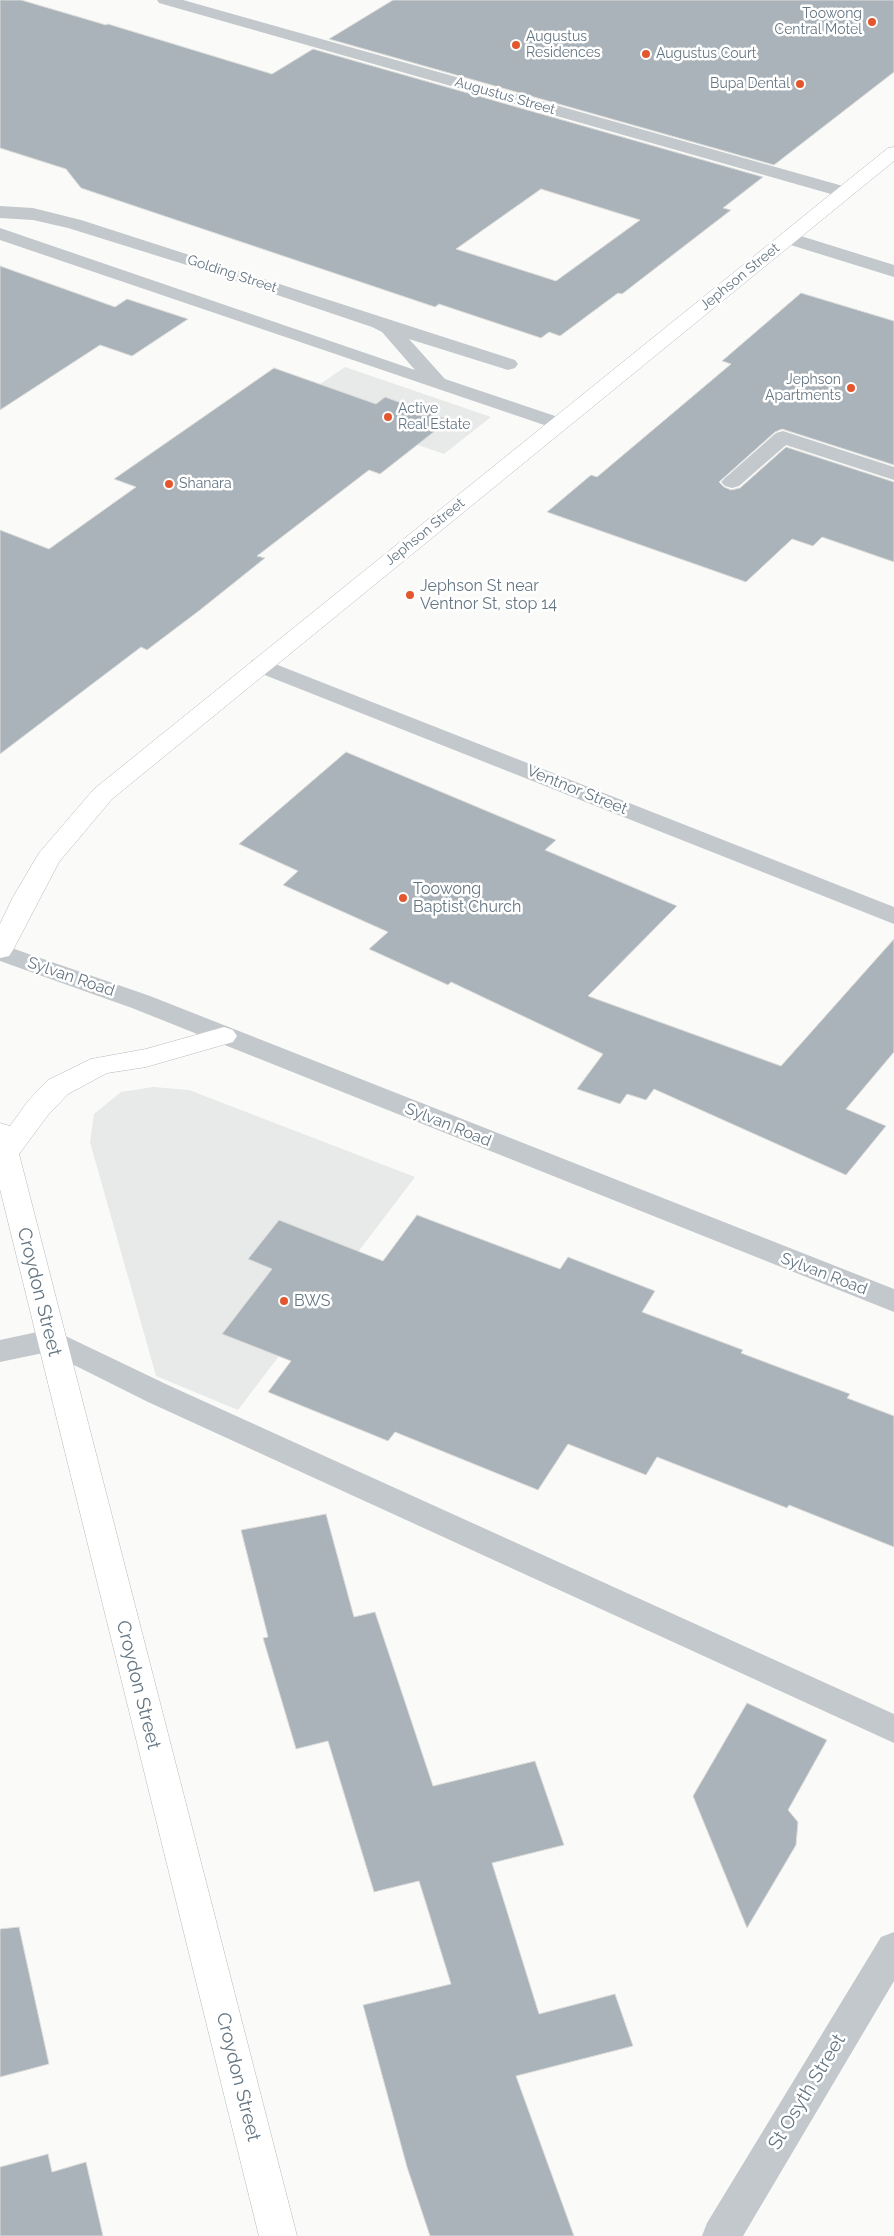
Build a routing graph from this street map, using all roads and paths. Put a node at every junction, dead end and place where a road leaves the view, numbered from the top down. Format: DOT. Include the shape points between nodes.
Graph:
graph roads {
  1 [pos="165,0"];
  2 [pos="894,152"];
  3 [pos="844,192"];
  4 [pos="0,212"];
  5 [pos="0,234"];
  6 [pos="788,238"];
  7 [pos="894,271"];
  8 [pos="379,323"];
  9 [pos="508,364"];
  10 [pos="438,384"];
  11 [pos="560,424"];
  12 [pos="894,474"];
  13 [pos="732,482"];
  14 [pos="260,665"];
  15 [pos="894,916"];
  16 [pos="0,951"];
  17 [pos="224,1036"];
  18 [pos="2,1144"];
  19 [pos="894,1301"];
  20 [pos="51,1340"];
  21 [pos="0,1351"];
  22 [pos="894,1729"];
  23 [pos="894,1948"];
  24 [pos="278,2236"];
  25 [pos="721,2236"];
  1 -- 3 [label="street, Augustus Street"];
  2 -- 3 [label="main road, Jephson Street"];
  3 -- 6 [label="main road, Jephson Street"];
  4 -- 8 [label="street, Golding Street" via="32,214 91,229"];
  5 -- 10 [label="street"];
  6 -- 7 [label="street"];
  6 -- 11 [label="main road, Jephson Street"];
  8 -- 9 [label="street"];
  8 -- 10 [label="street, Golding Street" via="391,330"];
  10 -- 11 [label="street"];
  11 -- 14 [label="main road, Jephson Street"];
  12 -- 13 [label="street" via="783,437"];
  14 -- 15 [label="street, Ventnor Street"];
  14 -- 16 [label="main road, Jephson Street" via="140,762 87,811 53,851"];
  16 -- 17 [label="street, Sylvan Road"];
  17 -- 18 [label="main road" via="146,1058 101,1065 58,1087"];
  17 -- 19 [label="street, Sylvan Road"];
  18 -- 20 [label="main road, Croydon Street"];
  20 -- 21 [label="street"];
  20 -- 22 [label="street" via="177,1402"];
  20 -- 24 [label="main road, Croydon Street"];
  23 -- 25 [label="street, St Osyth Street"];
}
